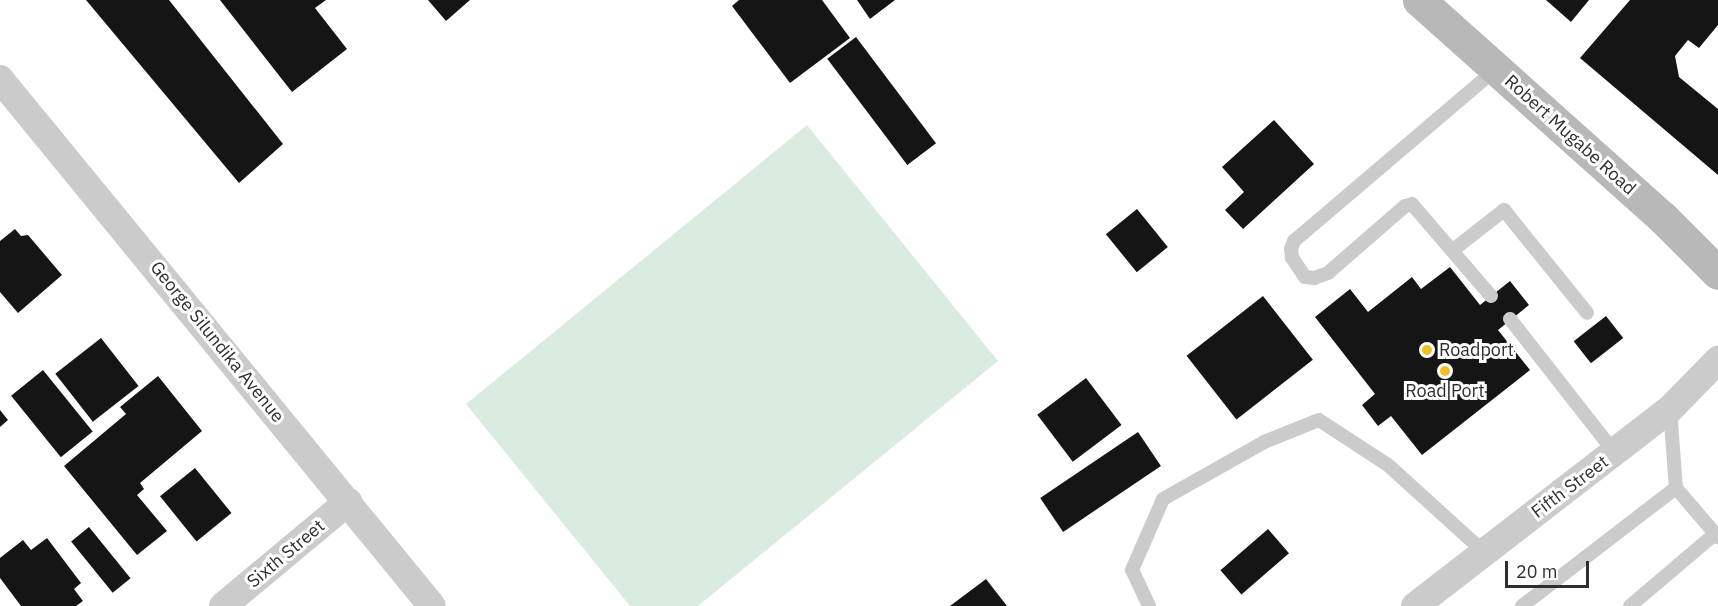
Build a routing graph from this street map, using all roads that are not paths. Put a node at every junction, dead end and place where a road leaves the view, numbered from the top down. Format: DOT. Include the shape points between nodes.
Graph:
graph roads {
  1 [pos="1419,0"];
  2 [pos="1496,69"];
  3 [pos="0,79"];
  4 [pos="1453,250"];
  5 [pos="1718,273"];
  6 [pos="1491,296"];
  7 [pos="1587,313"];
  8 [pos="1510,319"];
  9 [pos="1718,360"];
  10 [pos="1670,409"];
  11 [pos="1615,453"];
  12 [pos="1676,488"];
  13 [pos="348,502"];
  14 [pos="1717,536"];
  15 [pos="1484,552"];
  16 [pos="224,606"];
  17 [pos="432,606"];
  18 [pos="1149,606"];
  19 [pos="1415,606"];
  20 [pos="1522,606"];
  21 [pos="1630,606"];
  1 -- 2 [label="main road, Robert Mugabe Road"];
  2 -- 4 [label="lane" via="1294,241 1291,249 1292,258 1305,277 1328,273 1412,204"];
  2 -- 5 [label="main road, Robert Mugabe Road" via="1662,217"];
  3 -- 13 [label="street, George Silundika Avenue"];
  4 -- 6 [label="lane"];
  4 -- 7 [label="lane" via="1504,210"];
  8 -- 11 [label="lane"];
  9 -- 10 [label="street, Fifth Street"];
  10 -- 11 [label="street, Fifth Street"];
  10 -- 12 [label="lane"];
  11 -- 15 [label="street, Fifth Street"];
  12 -- 14 [label="lane"];
  12 -- 20 [label="lane"];
  13 -- 16 [label="street, Sixth Street"];
  13 -- 17 [label="street, George Silundika Avenue"];
  14 -- 21 [label="lane"];
  15 -- 18 [label="lane" via="1388,465 1318,420 1264,442 1163,499 1132,570"];
  15 -- 19 [label="street, Fifth Street"];
}
